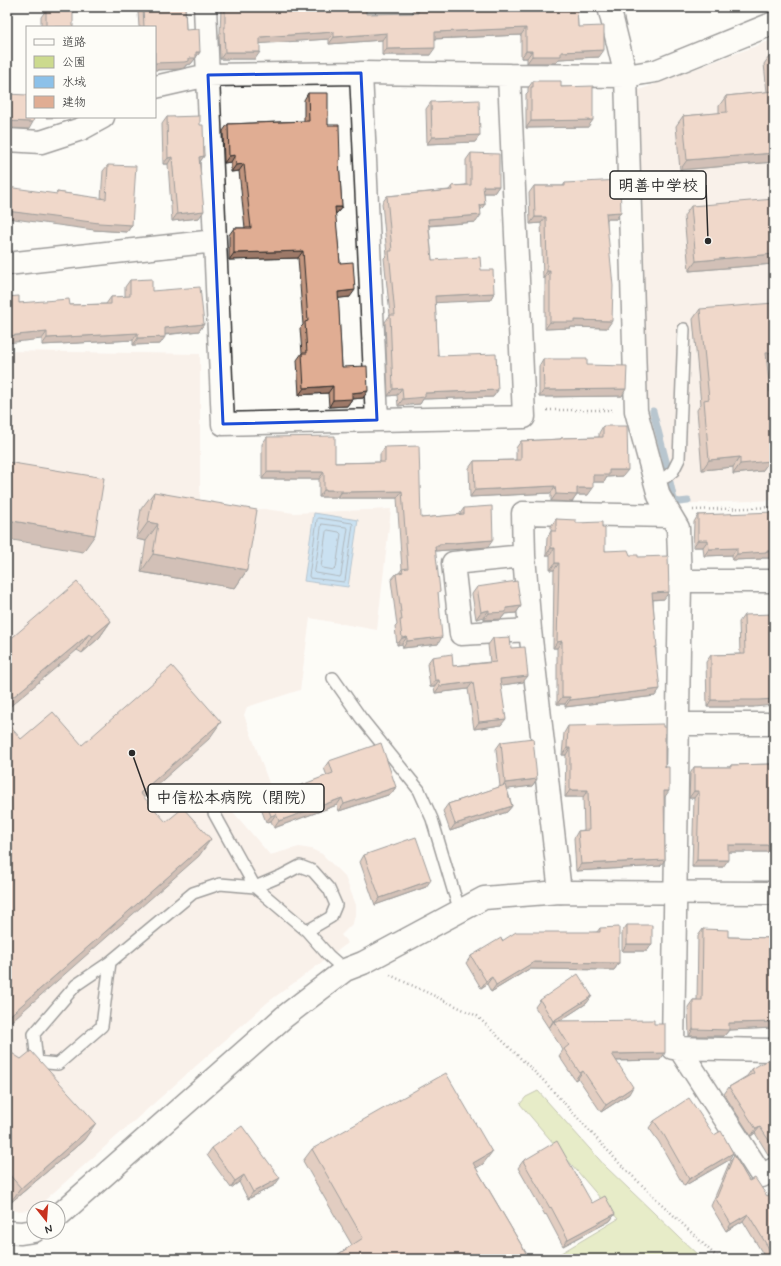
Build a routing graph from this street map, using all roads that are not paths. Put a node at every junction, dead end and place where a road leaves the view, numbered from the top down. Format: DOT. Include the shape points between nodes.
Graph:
graph roads {
  1 [pos="205,7"];
  2 [pos="609,7"];
  3 [pos="774,23"];
  4 [pos="361,73"];
  5 [pos="208,75"];
  6 [pos="509,75"];
  7 [pos="626,76"];
  8 [pos="156,87"];
  9 [pos="101,118"];
  10 [pos="7,140"];
  11 [pos="215,241"];
  12 [pos="7,264"];
  13 [pos="684,329"];
  14 [pos="377,420"];
  15 [pos="661,481"];
  16 [pos="668,513"];
  17 [pos="524,556"];
  18 [pos="680,581"];
  19 [pos="774,581"];
  20 [pos="530,630"];
  21 [pos="333,678"];
  22 [pos="678,724"];
  23 [pos="774,724"];
  24 [pos="214,813"];
  25 [pos="255,887"];
  26 [pos="560,892"];
  27 [pos="676,893"];
  28 [pos="774,893"];
  29 [pos="460,910"];
  30 [pos="307,931"];
  31 [pos="110,962"];
  32 [pos="354,966"];
  33 [pos="679,1048"];
  34 [pos="774,1050"];
  35 [pos="774,1169"];
  36 [pos="66,1209"];
  37 [pos="7,1232"];
  38 [pos="26,1232"];
  1 -- 5 [label="street"];
  2 -- 7 [label="street"];
  3 -- 7 [label="street" via="656,71"];
  4 -- 5 [label="street"];
  4 -- 6 [label="street"];
  4 -- 14 [label="street"];
  5 -- 8 [label="street"];
  5 -- 11 [label="street"];
  6 -- 7 [label="street"];
  6 -- 14 [label="street" via="524,417"];
  7 -- 15 [label="street" via="636,411"];
  9 -- 10 [label="street" via="81,129 41,142"];
  11 -- 12 [label="street"];
  11 -- 14 [label="street" via="223,424"];
  13 -- 15 [label="lane" via="679,458 674,471"];
  15 -- 16 [label="street" via="659,496"];
  16 -- 17 [label="street" via="523,513"];
  16 -- 18 [label="street" via="678,528"];
  17 -- 20 [label="street"];
  17 -- 20 [label="street" via="453,563 461,634"];
  18 -- 19 [label="street"];
  18 -- 22 [label="street"];
  20 -- 26 [label="street"];
  21 -- 29 [label="lane" via="361,718 419,790 432,820"];
  22 -- 23 [label="street"];
  22 -- 27 [label="street"];
  24 -- 25 [label="lane"];
  25 -- 30 [label="lane"];
  25 -- 30 [label="lane" via="300,866 313,871 329,889 336,905 331,917"];
  25 -- 31 [label="lane" via="220,884 193,893"];
  26 -- 27 [label="street"];
  26 -- 29 [label="street" via="484,898"];
  27 -- 28 [label="street"];
  27 -- 33 [label="street" via="674,1048"];
  29 -- 32 [label="street"];
  30 -- 32 [label="lane" via="329,956"];
  31 -- 31 [label="lane" via="102,1026 58,1064 37,1062 34,1034 76,985"];
  32 -- 36 [label="street" via="284,1017"];
  33 -- 34 [label="street"];
  33 -- 35 [label="street" via="762,1176"];
  37 -- 38 [label="street"];
}
